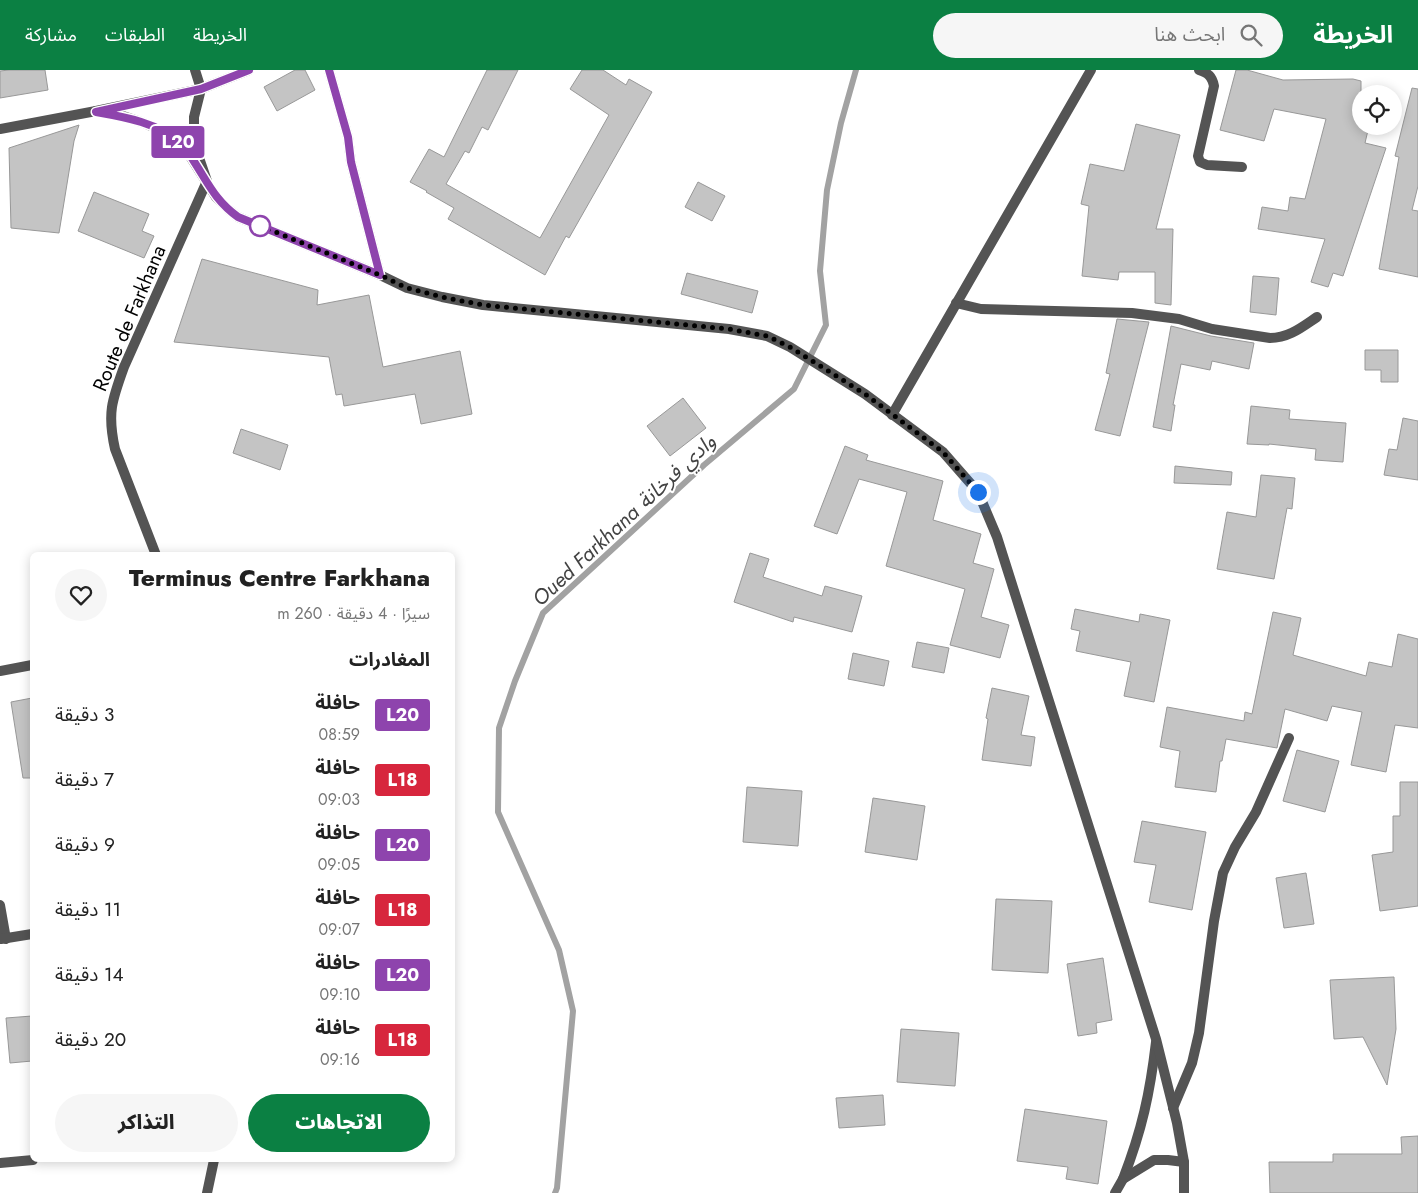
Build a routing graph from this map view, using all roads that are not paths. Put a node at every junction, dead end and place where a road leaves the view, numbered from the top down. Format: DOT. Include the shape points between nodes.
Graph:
graph roads {
  1 [pos="195,70"];
  2 [pos="250,70"];
  3 [pos="329,70"];
  4 [pos="1092,70"];
  5 [pos="1199,70"];
  6 [pos="201,89"];
  7 [pos="96,112"];
  8 [pos="0,129"];
  9 [pos="1242,167"];
  10 [pos="207,181"];
  11 [pos="380,275"];
  12 [pos="956,303"];
  13 [pos="1317,317"];
  14 [pos="892,415"];
  15 [pos="155,552"];
  16 [pos="30,665"];
  17 [pos="0,671"];
  18 [pos="1289,738"];
  19 [pos="0,905"];
  20 [pos="30,934"];
  21 [pos="3,939"];
  22 [pos="1156,1040"];
  23 [pos="1173,1108"];
  24 [pos="30,1160"];
  25 [pos="214,1162"];
  26 [pos="1184,1162"];
  27 [pos="0,1163"];
  28 [pos="1123,1179"];
  29 [pos="206,1193"];
  30 [pos="1115,1193"];
  31 [pos="1184,1193"];
  1 -- 6 [label="street"];
  2 -- 6 [label="street"];
  3 -- 11 [label="street"];
  4 -- 12 [label="street"];
  5 -- 9 [label="street" via="1212,77 1214,86 1198,156 1200,162 1207,166"];
  6 -- 7 [label="street"];
  6 -- 10 [label="street" via="194,117 194,143"];
  7 -- 8 [label="street"];
  7 -- 10 [label="street" via="123,116 166,133 183,145"];
  10 -- 11 [label="street" via="216,197 238,217"];
  10 -- 15 [label="street, Route de Farkhana" via="124,367 110,413 115,449"];
  11 -- 14 [label="street" via="407,288 483,305 729,329 767,336 865,394"];
  12 -- 13 [label="street" via="980,309 1132,313 1270,338 1289,335"];
  12 -- 14 [label="street"];
  14 -- 22 [label="street" via="943,452 978,492 997,537"];
  16 -- 17 [label="street"];
  18 -- 23 [label="street" via="1256,812 1223,873 1199,1032 1192,1063"];
  19 -- 21 [label="street"];
  20 -- 21 [label="street"];
  22 -- 23 [label="street"];
  22 -- 28 [label="street" via="1141,1130"];
  23 -- 26 [label="street"];
  24 -- 27 [label="street"];
  25 -- 29 [label="street"];
  26 -- 28 [label="street" via="1154,1160"];
  26 -- 31 [label="street"];
  28 -- 30 [label="street"];
}
